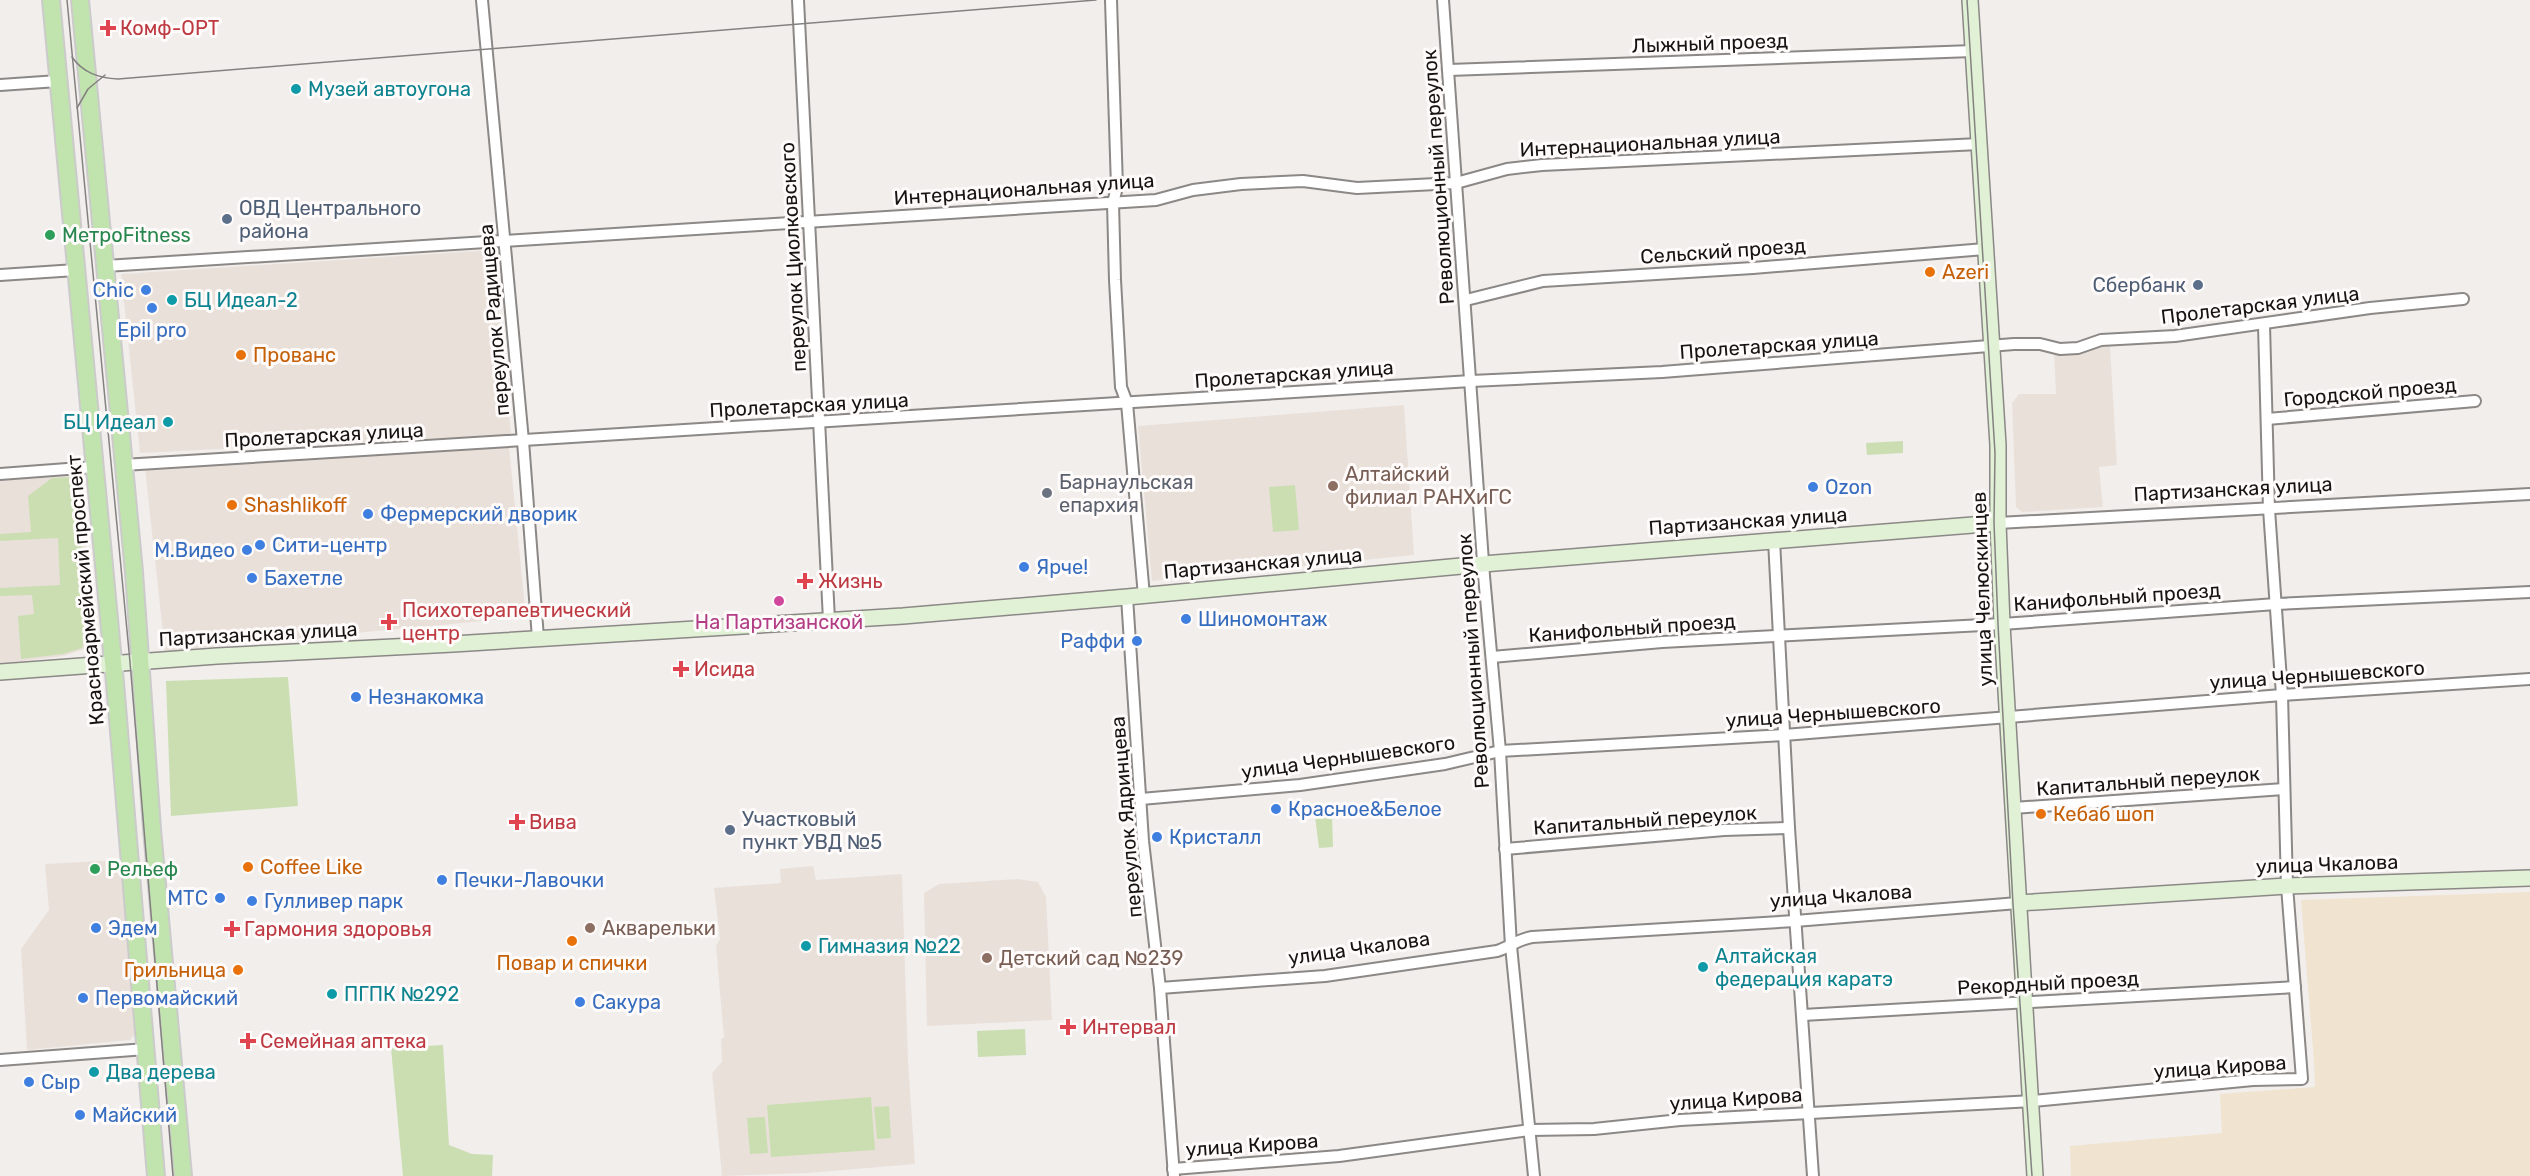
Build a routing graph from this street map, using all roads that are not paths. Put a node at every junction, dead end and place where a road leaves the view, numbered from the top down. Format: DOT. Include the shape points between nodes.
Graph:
graph roads {
  1 [pos="51,0"];
  2 [pos="80,0"];
  3 [pos="482,0"];
  4 [pos="798,0"];
  5 [pos="1111,0"];
  6 [pos="1443,0"];
  7 [pos="1970,0"];
  8 [pos="1973,51"];
  9 [pos="1449,70"];
  10 [pos="58,81"];
  11 [pos="0,85"];
  12 [pos="1979,144"];
  13 [pos="1456,183"];
  14 [pos="1113,203"];
  15 [pos="808,224"];
  16 [pos="504,243"];
  17 [pos="1985,249"];
  18 [pos="105,266"];
  19 [pos="76,270"];
  20 [pos="0,275"];
  21 [pos="2463,299"];
  22 [pos="1466,300"];
  23 [pos="2264,325"];
  24 [pos="1992,345"];
  25 [pos="1471,381"];
  26 [pos="117,396"];
  27 [pos="88,398"];
  28 [pos="2475,401"];
  29 [pos="1127,403"];
  30 [pos="2267,419"];
  31 [pos="820,423"];
  32 [pos="523,441"];
  33 [pos="123,465"];
  34 [pos="94,467"];
  35 [pos="0,474"];
  36 [pos="2530,494"];
  37 [pos="2269,508"];
  38 [pos="1998,523"];
  39 [pos="1774,540"];
  40 [pos="1483,564"];
  41 [pos="2530,592"];
  42 [pos="1144,596"];
  43 [pos="1127,597"];
  44 [pos="2276,604"];
  45 [pos="829,620"];
  46 [pos="2002,624"];
  47 [pos="1778,636"];
  48 [pos="538,638"];
  49 [pos="1492,657"];
  50 [pos="141,662"];
  51 [pos="113,663"];
  52 [pos="0,672"];
  53 [pos="2530,679"];
  54 [pos="2282,695"];
  55 [pos="2008,718"];
  56 [pos="1784,735"];
  57 [pos="1500,751"];
  58 [pos="2284,789"];
  59 [pos="1141,799"];
  60 [pos="2013,808"];
  61 [pos="1789,828"];
  62 [pos="1505,849"];
  63 [pos="2530,878"];
  64 [pos="2287,886"];
  65 [pos="2018,903"];
  66 [pos="1795,921"];
  67 [pos="1510,946"];
  68 [pos="2295,987"];
  69 [pos="1160,988"];
  70 [pos="2025,1003"];
  71 [pos="1803,1015"];
  72 [pos="146,1049"];
  73 [pos="0,1060"];
  74 [pos="2030,1101"];
  75 [pos="1809,1112"];
  76 [pos="1530,1130"];
  77 [pos="180,1135"];
  78 [pos="153,1137"];
  79 [pos="1173,1172"];
  80 [pos="156,1176"];
  81 [pos="183,1176"];
  82 [pos="1534,1176"];
  83 [pos="1814,1176"];
  84 [pos="2036,1176"];
  1 -- 10 [label="main road, Красноармейский проспект"];
  2 -- 18 [label="main road"];
  3 -- 16 [label="street, переулок Радищева"];
  4 -- 15 [label="street, переулок Циолковского"];
  5 -- 14 [label="street" via="1117,187"];
  6 -- 9 [label="street, Революционный переулок"];
  7 -- 8 [label="main road, улица Челюскинцев"];
  8 -- 9 [label="street, Лыжный проезд"];
  8 -- 12 [label="main road, улица Челюскинцев"];
  9 -- 13 [label="street, Революционный переулок"];
  10 -- 11 [label="street"];
  10 -- 19 [label="main road, Красноармейский проспект"];
  12 -- 13 [label="street, Интернациональная улица" via="1542,165"];
  12 -- 17 [label="main road, улица Челюскинцев"];
  13 -- 14 [label="street, Интернациональная улица" via="1357,188 1303,181 1251,183 1193,190 1156,200"];
  13 -- 22 [label="street, Революционный переулок"];
  14 -- 15 [label="street, Интернациональная улица"];
  14 -- 29 [label="street" via="1121,387"];
  15 -- 16 [label="street, Интернациональная улица"];
  15 -- 31 [label="street, переулок Циолковского"];
  16 -- 18 [label="street, Интернациональная улица"];
  16 -- 32 [label="street, переулок Радищева"];
  17 -- 22 [label="street, Сельский проезд" via="1543,281"];
  17 -- 24 [label="main road, улица Челюскинцев"];
  18 -- 26 [label="main road"];
  19 -- 20 [label="street"];
  19 -- 27 [label="main road, Красноармейский проспект"];
  21 -- 23 [label="street, Пролетарская улица" via="2370,308"];
  22 -- 25 [label="street, Революционный переулок"];
  23 -- 24 [label="street, Пролетарская улица" via="2101,340 2078,348"];
  23 -- 30 [label="street"];
  24 -- 25 [label="street, Пролетарская улица" via="1662,372"];
  24 -- 38 [label="main road, улица Челюскинцев" via="1999,454"];
  25 -- 29 [label="street, Пролетарская улица"];
  25 -- 40 [label="street, Революционный переулок"];
  26 -- 27 [label="main road"];
  26 -- 33 [label="main road"];
  27 -- 34 [label="main road, Красноармейский проспект"];
  28 -- 30 [label="street, Городской проезд"];
  29 -- 31 [label="street, Пролетарская улица"];
  29 -- 42 [label="street"];
  30 -- 37 [label="street"];
  31 -- 32 [label="street, Пролетарская улица"];
  31 -- 45 [label="street, переулок Циолковского"];
  32 -- 33 [label="street, Пролетарская улица"];
  32 -- 48 [label="street, переулок Радищева"];
  33 -- 50 [label="main road"];
  34 -- 35 [label="street"];
  34 -- 51 [label="main road, Красноармейский проспект"];
  36 -- 37 [label="street, Партизанская улица"];
  37 -- 38 [label="street, Партизанская улица"];
  37 -- 44 [label="street"];
  38 -- 39 [label="main road, Партизанская улица"];
  38 -- 46 [label="main road, улица Челюскинцев"];
  39 -- 40 [label="main road, Партизанская улица"];
  39 -- 47 [label="street"];
  40 -- 42 [label="main road, Партизанская улица"];
  40 -- 49 [label="street, Революционный переулок"];
  41 -- 44 [label="street, Канифольный проезд"];
  42 -- 43 [label="main road, Партизанская улица"];
  43 -- 45 [label="main road, Партизанская улица"];
  43 -- 59 [label="street, переулок Ядринцева"];
  44 -- 46 [label="street, Канифольный проезд"];
  44 -- 54 [label="street"];
  45 -- 48 [label="main road, Партизанская улица"];
  46 -- 47 [label="street, Канифольный проезд"];
  46 -- 55 [label="main road, улица Челюскинцев"];
  47 -- 49 [label="street, Канифольный проезд"];
  47 -- 56 [label="street"];
  48 -- 50 [label="main road, Партизанская улица"];
  49 -- 57 [label="street, Революционный переулок"];
  50 -- 51 [label="main road, Партизанская улица"];
  50 -- 77 [label="main road"];
  51 -- 52 [label="main road, Партизанская улица"];
  51 -- 72 [label="main road, Красноармейский проспект"];
  53 -- 54 [label="street, улица Чернышевского"];
  54 -- 55 [label="street, улица Чернышевского"];
  54 -- 58 [label="street"];
  55 -- 56 [label="street, улица Чернышевского"];
  55 -- 60 [label="main road, улица Челюскинцев"];
  56 -- 57 [label="street, улица Чернышевского"];
  56 -- 61 [label="street"];
  57 -- 59 [label="street, улица Чернышевского" via="1445,764 1300,785"];
  57 -- 62 [label="street, Революционный переулок"];
  58 -- 60 [label="street, Капитальный переулок"];
  58 -- 64 [label="street"];
  59 -- 69 [label="street, переулок Ядринцева"];
  60 -- 65 [label="main road, улица Челюскинцев"];
  61 -- 62 [label="street, Капитальный переулок"];
  61 -- 66 [label="street"];
  62 -- 67 [label="street, Революционный переулок"];
  63 -- 64 [label="main road, улица Чкалова"];
  64 -- 65 [label="main road, улица Чкалова"];
  64 -- 68 [label="street"];
  65 -- 66 [label="street, улица Чкалова"];
  65 -- 70 [label="main road, улица Челюскинцев"];
  66 -- 67 [label="street, улица Чкалова" via="1532,937"];
  66 -- 71 [label="street"];
  67 -- 69 [label="street, улица Чкалова" via="1325,976"];
  67 -- 76 [label="street, Революционный переулок"];
  68 -- 70 [label="street, Рекордный проезд"];
  68 -- 74 [label="street, улица Кирова" via="2302,1079"];
  69 -- 79 [label="street, переулок Ядринцева"];
  70 -- 71 [label="street, Рекордный проезд"];
  70 -- 74 [label="main road, улица Челюскинцев"];
  71 -- 75 [label="street"];
  72 -- 73 [label="street"];
  72 -- 78 [label="main road, Красноармейский проспект"];
  74 -- 75 [label="street, улица Кирова"];
  74 -- 84 [label="main road, улица Челюскинцев"];
  75 -- 76 [label="street, улица Кирова" via="1594,1129"];
  75 -- 83 [label="street"];
  76 -- 79 [label="street, улица Кирова" via="1339,1156"];
  76 -- 82 [label="street, Революционный переулок"];
  77 -- 78 [label="main road"];
  77 -- 81 [label="main road"];
  78 -- 80 [label="main road, Красноармейский проспект"];
}
